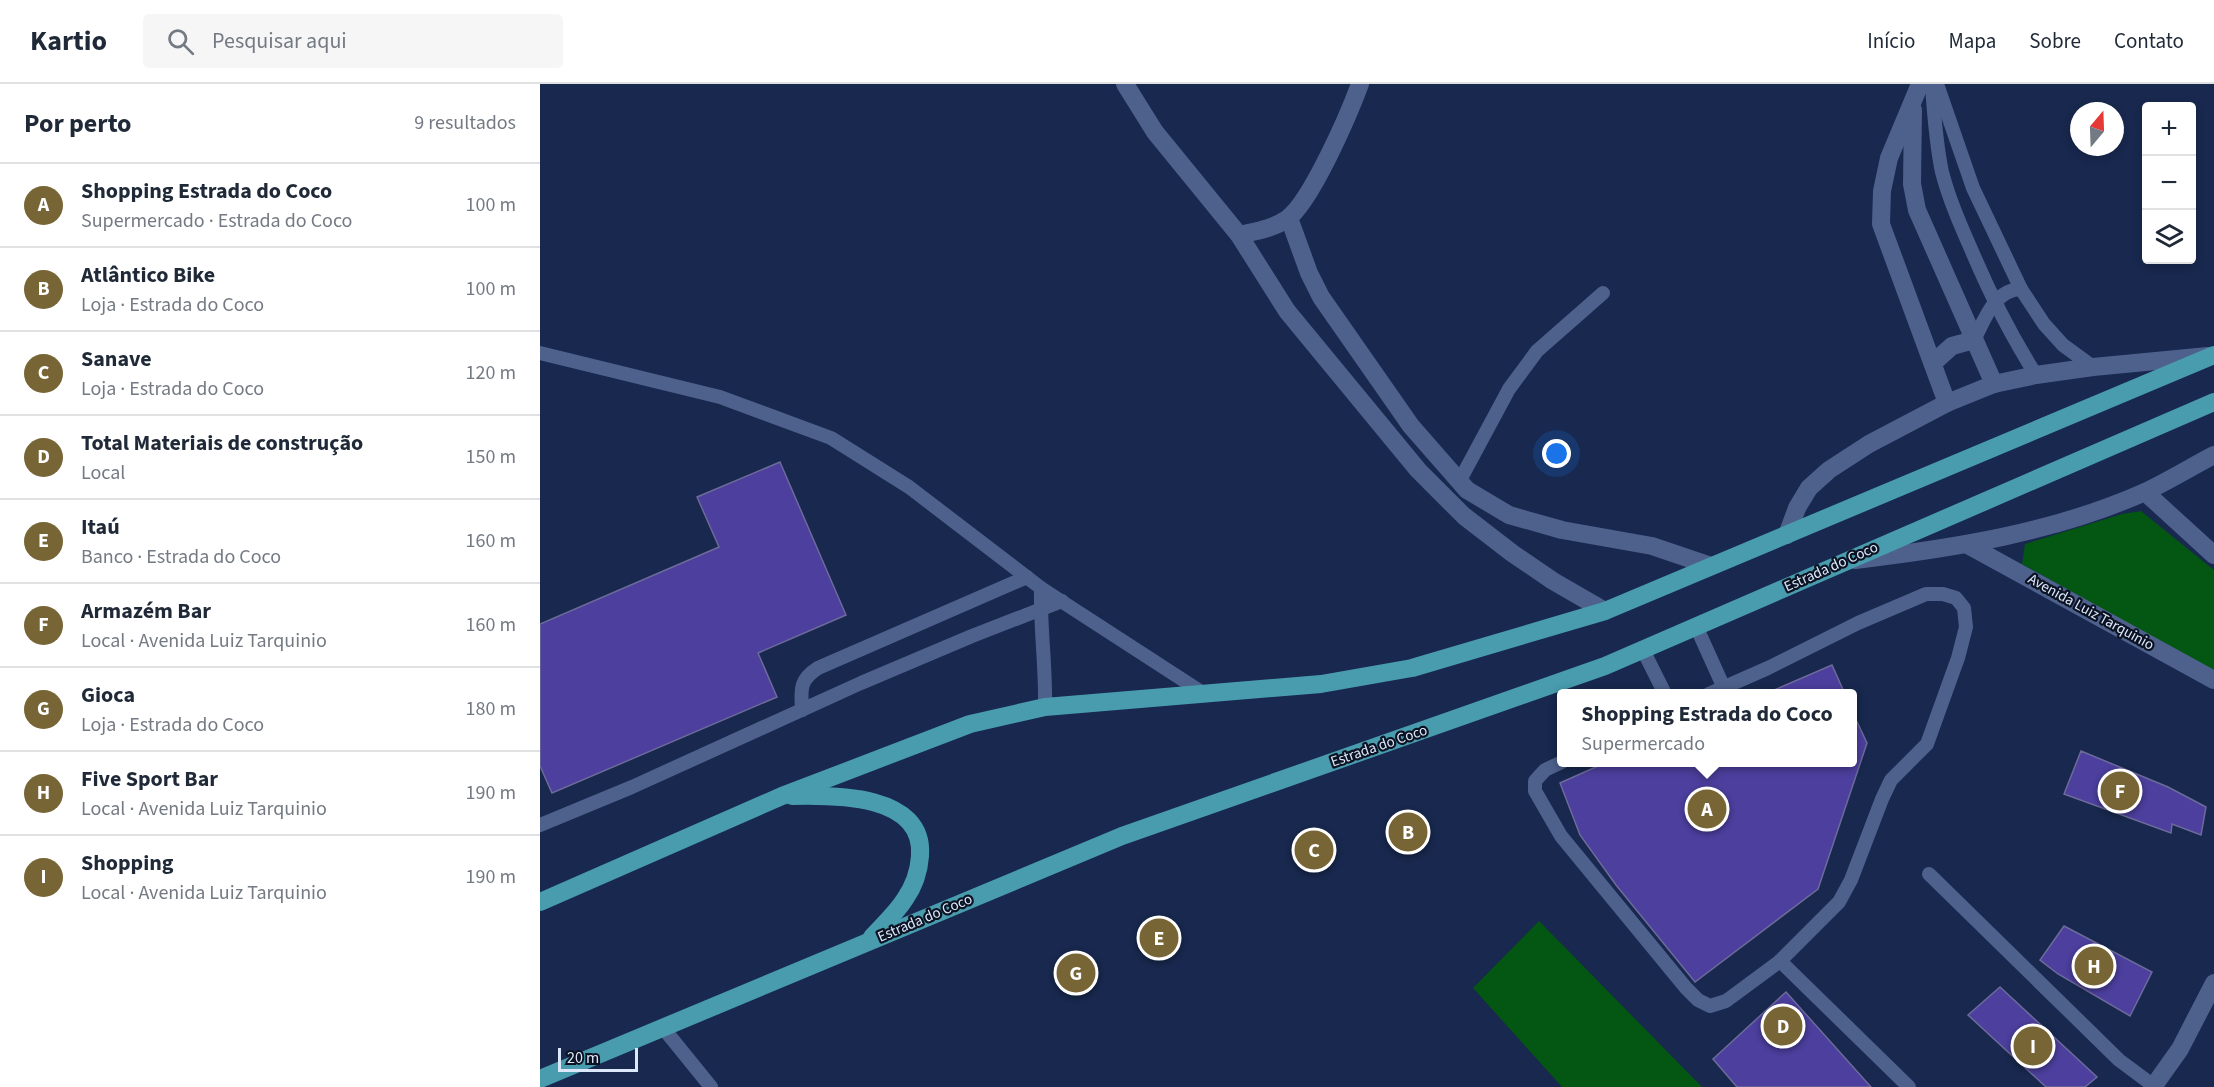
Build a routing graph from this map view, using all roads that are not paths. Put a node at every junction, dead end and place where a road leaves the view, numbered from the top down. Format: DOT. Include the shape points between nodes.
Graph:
graph roads {
  1 [pos="1125,84"];
  2 [pos="1360,84"];
  3 [pos="1932,84"];
  4 [pos="1937,84"];
  5 [pos="1917,91"];
  6 [pos="1912,184"];
  7 [pos="1882,191"];
  8 [pos="1289,218"];
  9 [pos="1239,235"];
  10 [pos="2021,289"];
  11 [pos="1603,293"];
  12 [pos="1994,303"];
  13 [pos="1974,340"];
  14 [pos="540,353"];
  15 [pos="2214,355"];
  16 [pos="1933,363"];
  17 [pos="2093,367"];
  18 [pos="2036,375"];
  19 [pos="1381,382"];
  20 [pos="1994,384"];
  21 [pos="1358,399"];
  22 [pos="2214,402"];
  23 [pos="1947,403"];
  24 [pos="2214,455"];
  25 [pos="1459,482"];
  26 [pos="2145,492"];
  27 [pos="1443,495"];
  28 [pos="1787,535"];
  29 [pos="1968,545"];
  30 [pos="2214,555"];
  31 [pos="1844,561"];
  32 [pos="1711,566"];
  33 [pos="1027,577"];
  34 [pos="1041,588"];
  35 [pos="1062,601"];
  36 [pos="1041,610"];
  37 [pos="1605,611"];
  38 [pos="1696,626"];
  39 [pos="1643,650"];
  40 [pos="2214,680"];
  41 [pos="1724,688"];
  42 [pos="1663,689"];
  43 [pos="1721,689"];
  44 [pos="1203,693"];
  45 [pos="1045,707"];
  46 [pos="802,710"];
  47 [pos="1557,764"];
  48 [pos="782,796"];
  49 [pos="540,825"];
  50 [pos="1929,874"];
  51 [pos="540,902"];
  52 [pos="868,942"];
  53 [pos="1780,961"];
  54 [pos="2214,983"];
  55 [pos="664,1029"];
  56 [pos="540,1079"];
  57 [pos="2153,1086"];
  58 [pos="711,1087"];
  59 [pos="1909,1087"];
  1 -- 9 [label="street" via="1155,132"];
  2 -- 8 [label="street" via="1326,160"];
  3 -- 12 [label="lane" via="1942,173"];
  4 -- 10 [label="lane" via="1973,188"];
  5 -- 6 [label="street"];
  5 -- 7 [label="street" via="1889,158"];
  6 -- 7 [label="street" via="1900,194"];
  6 -- 13 [label="street" via="1923,226"];
  7 -- 16 [label="street" via="1881,224"];
  8 -- 9 [label="street" via="1272,227"];
  8 -- 19 [label="street" via="1321,297"];
  9 -- 21 [label="street" via="1287,311"];
  10 -- 12 [label="lane" via="2006,292"];
  10 -- 17 [label="lane" via="2063,345"];
  11 -- 25 [label="lane" via="1537,351 1509,389"];
  12 -- 13 [label="lane"];
  12 -- 18 [label="lane"];
  13 -- 16 [label="street" via="1952,346"];
  13 -- 20 [label="street"];
  14 -- 33 [label="lane" via="720,397 831,438 909,487"];
  15 -- 17 [label="street"];
  15 -- 28 [label="highway"];
  16 -- 23 [label="street"];
  17 -- 18 [label="street"];
  18 -- 20 [label="street"];
  19 -- 21 [label="street"];
  19 -- 25 [label="street" via="1411,426"];
  20 -- 23 [label="street"];
  21 -- 27 [label="street"];
  22 -- 31 [label="highway, Estrada do Coco"];
  23 -- 28 [label="street" via="1828,470 1809,488"];
  24 -- 26 [label="street"];
  25 -- 27 [label="street"];
  25 -- 32 [label="street" via="1509,515 1562,530 1652,546"];
  26 -- 29 [label="street" via="2080,516"];
  26 -- 30 [label="street"];
  27 -- 37 [label="street" via="1512,553"];
  28 -- 32 [label="highway"];
  29 -- 31 [label="street"];
  29 -- 40 [label="street, Avenida Luiz Tarquinio"];
  31 -- 38 [label="highway, Estrada do Coco"];
  32 -- 37 [label="highway"];
  33 -- 34 [label="lane"];
  33 -- 46 [label="lane" via="818,668 807,675 801,688"];
  34 -- 35 [label="lane"];
  34 -- 36 [label="lane"];
  35 -- 36 [label="lane"];
  35 -- 44 [label="lane"];
  36 -- 45 [label="lane"];
  36 -- 46 [label="lane"];
  37 -- 44 [label="highway" via="1413,668 1321,684"];
  38 -- 39 [label="highway, Estrada do Coco"];
  38 -- 41 [label="lane"];
  39 -- 42 [label="lane"];
  39 -- 52 [label="highway, Estrada do Coco" via="1122,836"];
  41 -- 43 [label="lane"];
  41 -- 53 [label="lane" via="1858,622 1926,594 1956,598 1964,608 1966,627 1958,658 1927,744 1891,780 1839,902"];
  44 -- 45 [label="highway"];
  45 -- 48 [label="highway" via="970,724"];
  46 -- 49 [label="lane"];
  47 -- 53 [label="lane" via="1535,781 1535,791 1553,824 1698,1000 1710,1006 1726,1001"];
  48 -- 51 [label="highway"];
  48 -- 52 [label="highway" via="832,795 862,800 891,808 912,824 921,846 919,871 906,898"];
  50 -- 57 [label="lane" via="2119,1060"];
  52 -- 55 [label="highway, Estrada do Coco"];
  53 -- 59 [label="lane"];
  54 -- 57 [label="street" via="2180,1048"];
  55 -- 56 [label="highway, Estrada do Coco"];
  55 -- 58 [label="lane"];
}
